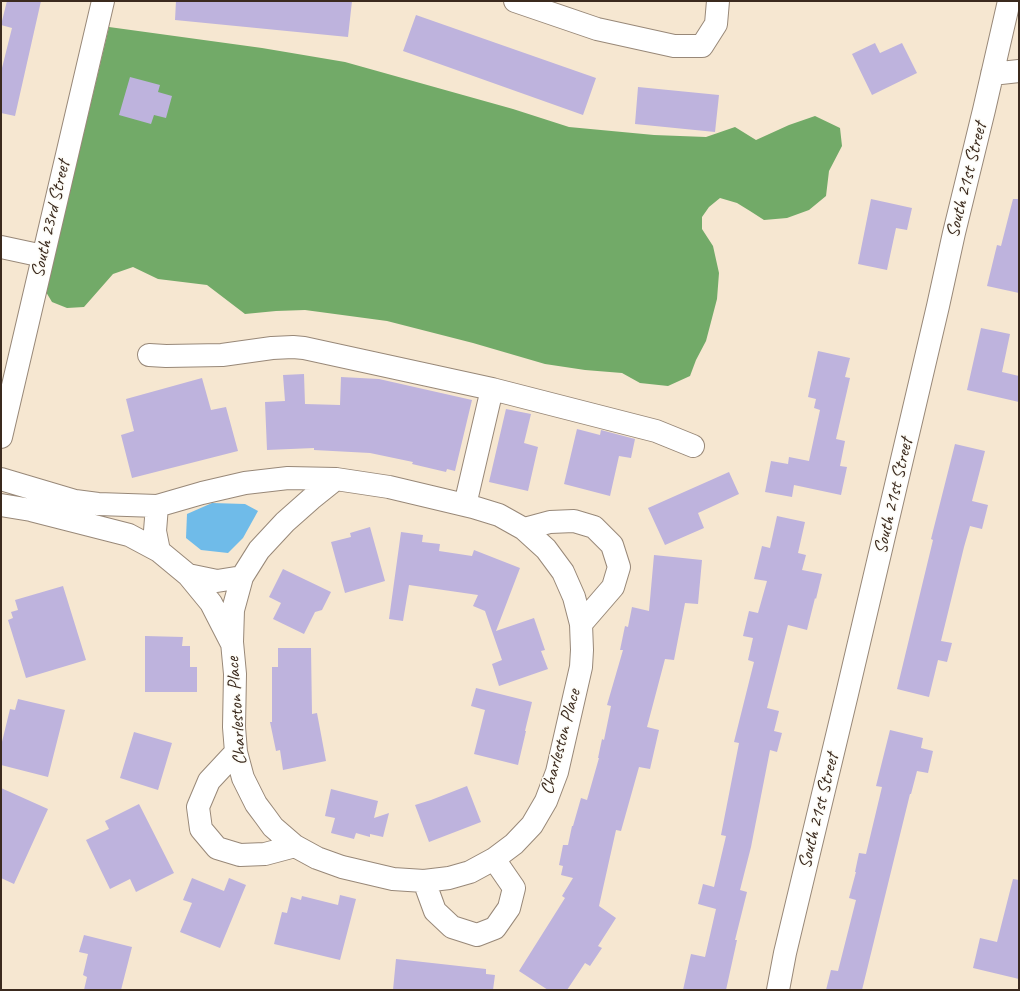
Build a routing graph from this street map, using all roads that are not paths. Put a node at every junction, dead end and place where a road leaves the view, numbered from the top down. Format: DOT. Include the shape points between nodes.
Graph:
graph roads {
  1 [pos="103,1"];
  2 [pos="515,1"];
  3 [pos="718,1"];
  4 [pos="1009,1"];
  5 [pos="1019,71"];
  6 [pos="992,74"];
  7 [pos="1,247"];
  8 [pos="43,256"];
  9 [pos="149,355"];
  10 [pos="492,389"];
  11 [pos="1,437"];
  12 [pos="693,446"];
  13 [pos="1,479"];
  14 [pos="336,479"];
  15 [pos="1,505"];
  16 [pos="465,505"];
  17 [pos="157,506"];
  18 [pos="524,530"];
  19 [pos="159,551"];
  20 [pos="188,575"];
  21 [pos="242,577"];
  22 [pos="581,624"];
  23 [pos="232,642"];
  24 [pos="236,752"];
  25 [pos="295,846"];
  26 [pos="494,860"];
  27 [pos="424,881"];
  28 [pos="778,990"];
  1 -- 8 [label="street, South 23rd Street"];
  2 -- 3 [label="street" via="597,30 674,46 702,46 716,24"];
  4 -- 6 [label="street, South 21st Street"];
  5 -- 6 [label="street"];
  6 -- 28 [label="street, South 21st Street"];
  7 -- 8 [label="street"];
  8 -- 11 [label="street, South 23rd Street"];
  9 -- 10 [label="street" via="222,355 272,348 304,348"];
  10 -- 12 [label="street" via="656,431"];
  10 -- 16 [label="street"];
  13 -- 17 [label="street, Charleston Place" via="98,504"];
  14 -- 16 [label="street, Charleston Place" via="388,487"];
  14 -- 17 [label="street, Charleston Place" via="288,478 245,483"];
  14 -- 21 [label="street, Charleston Place" via="285,522 259,550"];
  15 -- 19 [label="street, Charleston Place" via="31,510 128,535"];
  16 -- 18 [label="street, Charleston Place" via="500,516"];
  17 -- 19 [label="street" via="155,531"];
  18 -- 22 [label="street, Charleston Place" via="546,550 563,572 574,597"];
  18 -- 22 [label="street" via="550,522 574,521 594,527 612,545 619,567 613,587"];
  19 -- 20 [label="street, Charleston Place"];
  20 -- 21 [label="street" via="217,581"];
  20 -- 23 [label="street, Charleston Place" via="211,603"];
  21 -- 23 [label="street, Charleston Place" via="233,610"];
  22 -- 26 [label="street, Charleston Place" via="581,667 557,772 546,801 532,825"];
  23 -- 24 [label="street, Charleston Place"];
  24 -- 25 [label="street, Charleston Place" via="243,778 256,804 273,827"];
  24 -- 25 [label="street" via="209,781 198,807 201,829 217,848 240,854 265,854"];
  25 -- 27 [label="street, Charleston Place" via="342,867 393,879"];
  26 -- 27 [label="street, Charleston Place" via="470,872"];
  26 -- 27 [label="street" via="514,888 509,908 495,928 477,935 452,928 435,912"];
}
